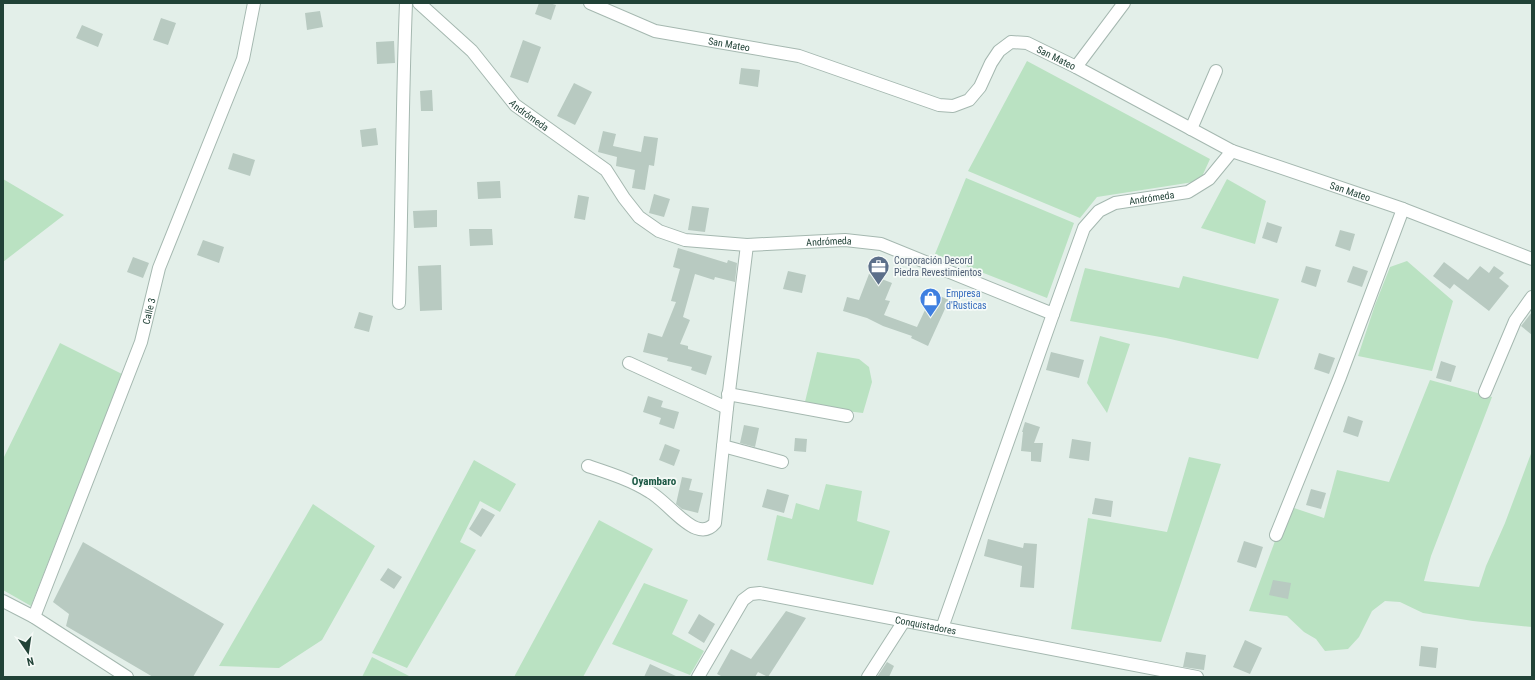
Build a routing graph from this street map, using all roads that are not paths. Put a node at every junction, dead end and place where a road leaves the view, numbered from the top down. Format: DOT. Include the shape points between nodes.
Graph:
graph roads {
  1 [pos="254,3"];
  2 [pos="406,3"];
  3 [pos="419,3"];
  4 [pos="590,3"];
  5 [pos="1124,3"];
  6 [pos="1076,67"];
  7 [pos="1216,71"];
  8 [pos="1191,129"];
  9 [pos="1232,151"];
  10 [pos="1402,209"];
  11 [pos="747,245"];
  12 [pos="1532,259"];
  13 [pos="1532,297"];
  14 [pos="399,303"];
  15 [pos="1053,314"];
  16 [pos="629,363"];
  17 [pos="1485,392"];
  18 [pos="728,394"];
  19 [pos="727,408"];
  20 [pos="847,416"];
  21 [pos="723,446"];
  22 [pos="782,462"];
  23 [pos="588,466"];
  24 [pos="1276,535"];
  25 [pos="3,601"];
  26 [pos="34,617"];
  27 [pos="904,621"];
  28 [pos="942,628"];
  29 [pos="127,677"];
  30 [pos="698,677"];
  31 [pos="868,677"];
  32 [pos="1197,677"];
  1 -- 26 [label="street, Calle 3" via="243,59 159,268 141,342"];
  2 -- 14 [label="street"];
  3 -- 11 [label="street, Andrómeda" via="472,51 515,105 606,170 639,217 659,231 685,240"];
  4 -- 6 [label="street, San Mateo" via="655,31 799,56 939,105 953,106 969,100 980,88 990,63 999,51 1011,42 1028,43"];
  5 -- 6 [label="street"];
  6 -- 8 [label="street, San Mateo"];
  7 -- 8 [label="street"];
  8 -- 9 [label="street, San Mateo"];
  9 -- 10 [label="street, San Mateo"];
  9 -- 15 [label="street, Andrómeda" via="1209,179 1188,192 1114,203 1099,211 1084,228"];
  10 -- 12 [label="street, San Mateo"];
  10 -- 24 [label="street" via="1340,377"];
  11 -- 15 [label="street, Andrómeda" via="845,240 881,244"];
  11 -- 18 [label="street"];
  13 -- 17 [label="street" via="1515,321"];
  15 -- 28 [label="street"];
  16 -- 19 [label="street"];
  18 -- 19 [label="street"];
  18 -- 20 [label="street"];
  19 -- 21 [label="street"];
  21 -- 22 [label="street"];
  21 -- 23 [label="street" via="715,523 705,529 696,528 651,492"];
  25 -- 26 [label="street"];
  26 -- 29 [label="street"];
  27 -- 28 [label="street, Conquistadores"];
  27 -- 30 [label="street, Conquistadores" via="760,593 750,594 743,600"];
  27 -- 31 [label="street"];
  28 -- 32 [label="street, Conquistadores"];
}
